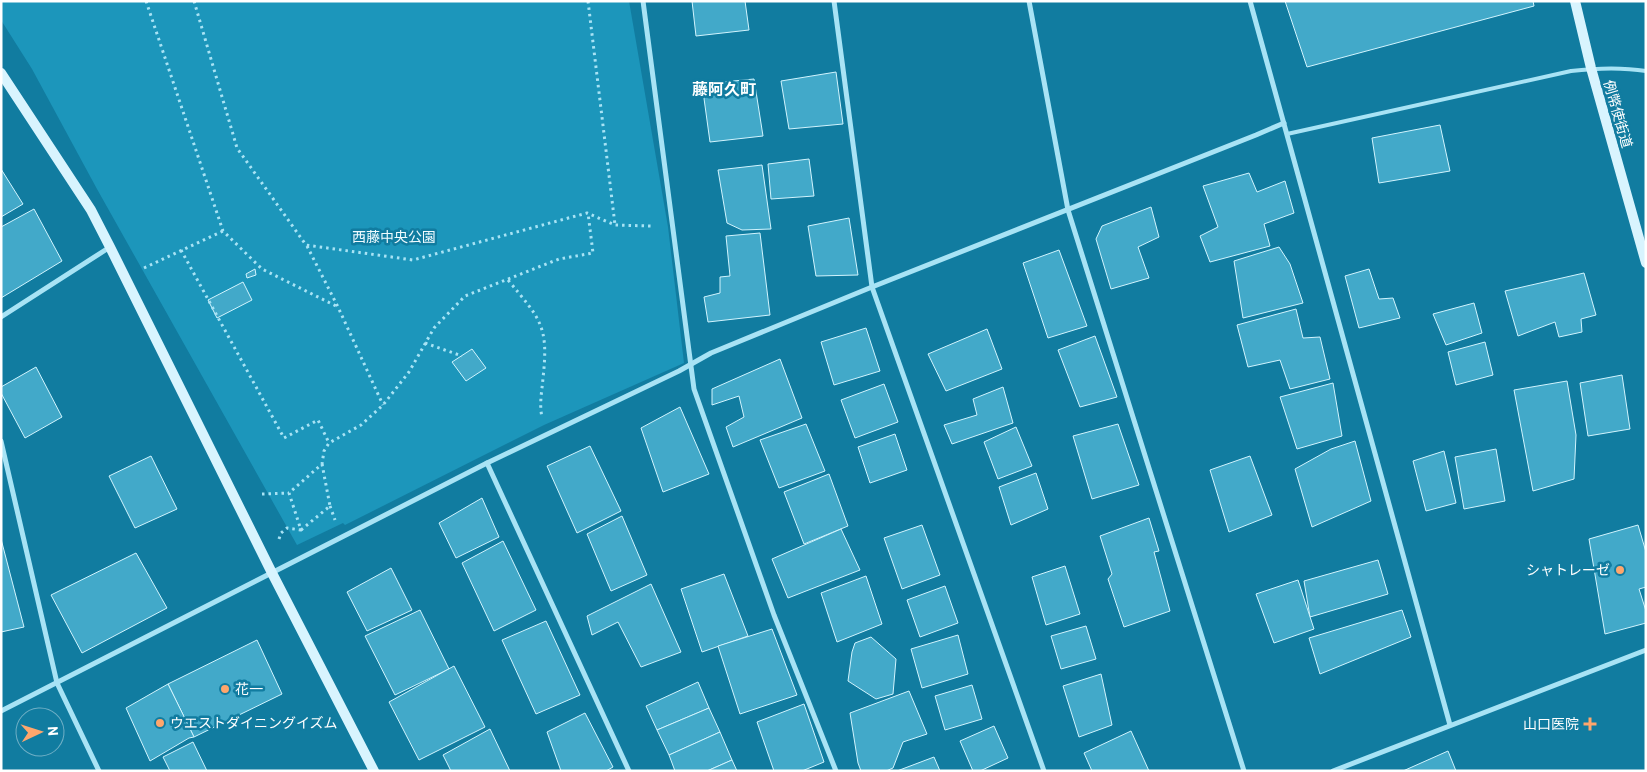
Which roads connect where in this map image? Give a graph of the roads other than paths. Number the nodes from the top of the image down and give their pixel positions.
1 (643, 1) edge
2 (834, 1) edge
3 (1029, 1) edge
4 (1250, 1) edge
5 (1575, 1) edge
6 (1591, 68) junction
7 (1646, 71) edge
8 (1, 73) edge
9 (1284, 123) junction
10 (1287, 134) junction
11 (1068, 210) junction
12 (110, 247) junction
13 (1646, 263) edge
14 (872, 287) junction
15 (1, 317) edge
16 (691, 365) junction
17 (1, 441) edge
18 (487, 463) junction
19 (272, 573) junction
20 (1646, 650) edge
21 (57, 683) junction
22 (1, 711) edge
23 (1450, 725) junction
24 (99, 771) edge
25 (374, 771) edge
26 (629, 771) edge
27 (836, 771) edge
28 (1044, 771) edge
29 (1244, 771) edge
30 (1333, 771) edge

1 - 16 street
2 - 14 street
3 - 11 street
4 - 9 street
5 - 6 street, 例幣使街道
6 - 7 lane
6 - 10 lane
6 - 13 street, 例幣使街道
8 - 12 street
9 - 10 street
9 - 11 street
10 - 23 street
11 - 14 street
11 - 29 street
12 - 15 street
12 - 19 street
14 - 16 street
14 - 28 street
16 - 18 street
16 - 27 street
17 - 21 street
18 - 19 street
18 - 26 street
19 - 21 street
19 - 25 street
20 - 23 street
21 - 22 street
21 - 24 street
23 - 30 street

